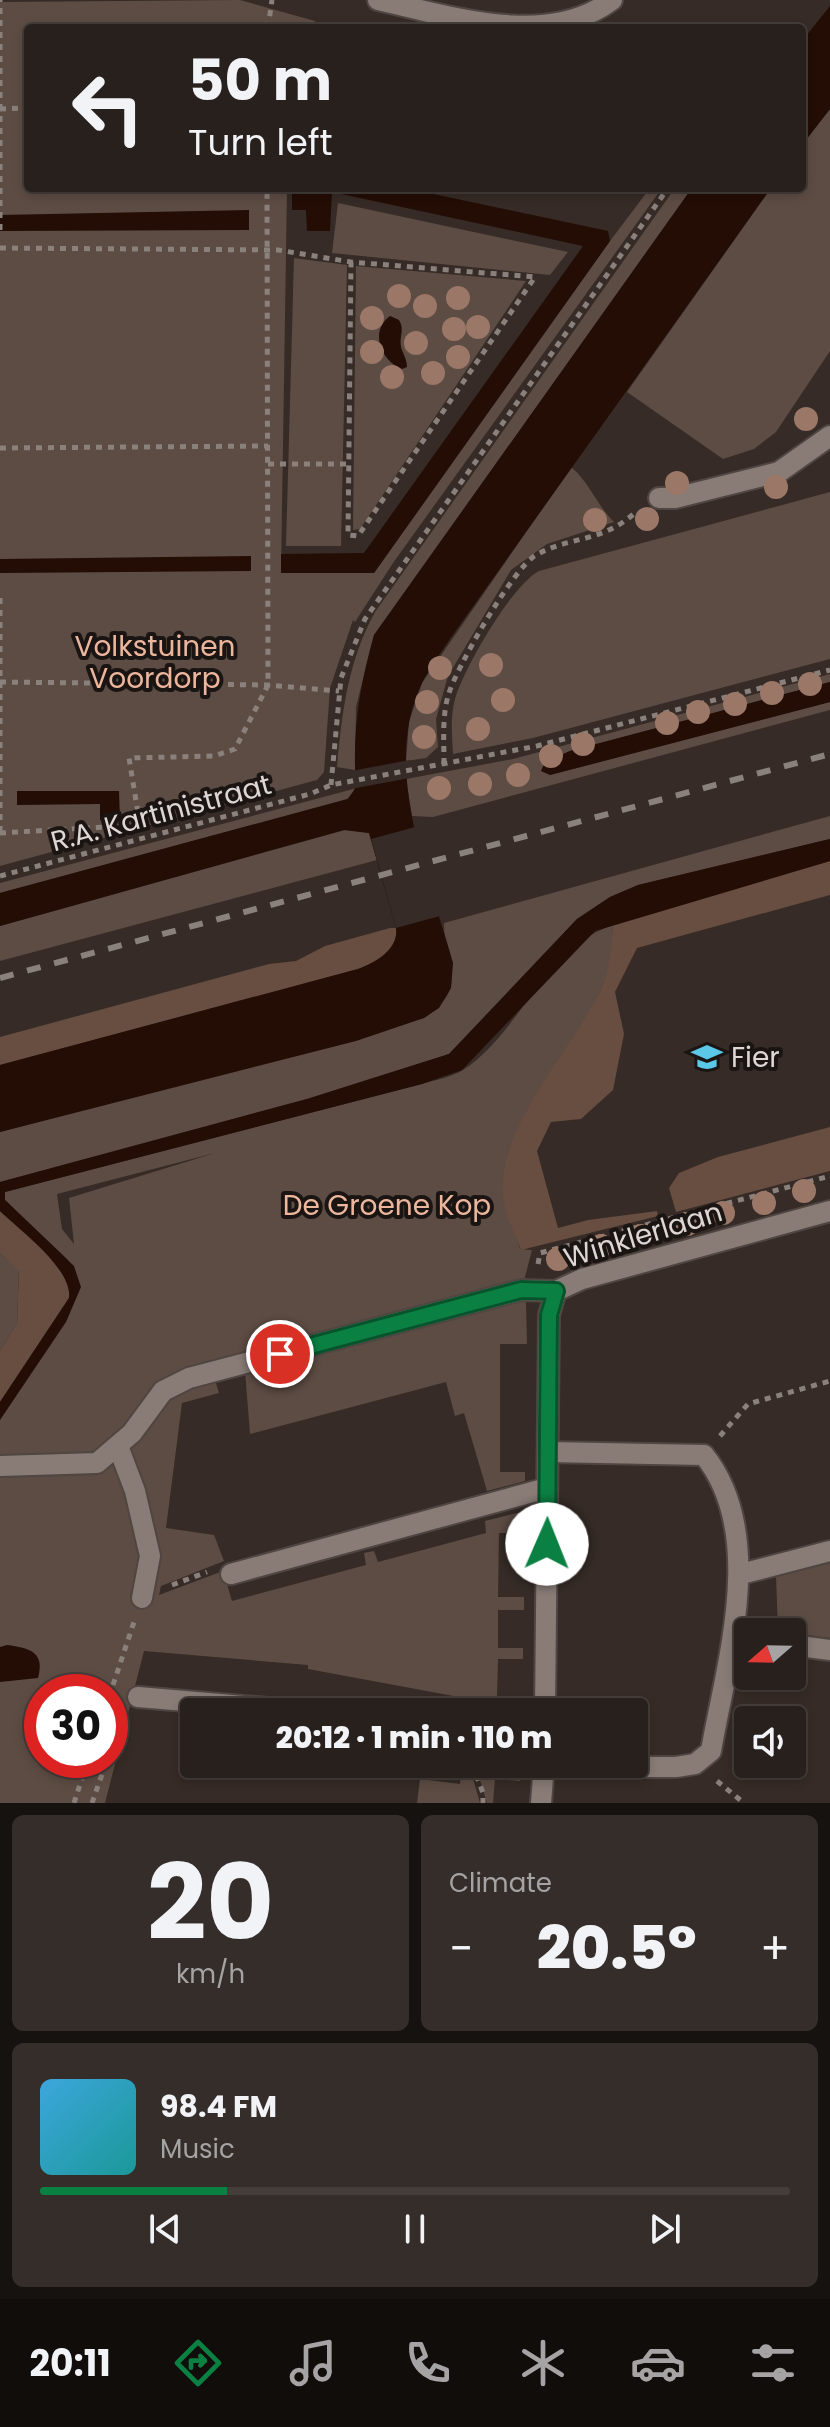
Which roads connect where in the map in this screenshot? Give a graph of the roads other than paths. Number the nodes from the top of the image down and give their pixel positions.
1 (378, 0) edge
2 (612, 0) edge
3 (519, 24) edge
4 (552, 24) edge
5 (830, 436) edge
6 (659, 498) road end
7 (830, 1211) edge
8 (556, 1291) junction
9 (118, 1446) junction
10 (548, 1452) junction
11 (0, 1466) edge
12 (547, 1488) junction
13 (830, 1551) edge
14 (231, 1574) road end
15 (741, 1574) junction
16 (142, 1598) road end
17 (740, 1618) edge
18 (806, 1647) edge
19 (830, 1650) edge
20 (734, 1661) edge
21 (138, 1697) dead end
22 (545, 1698) edge
23 (180, 1701) edge
24 (648, 1764) edge
25 (542, 1778) edge
26 (541, 1803) edge

1 - 3 street
2 - 4 street
5 - 6 street
7 - 8 street, Winklerlaan
8 - 9 street
8 - 10 street, Winklerlaan
9 - 11 street
9 - 16 street
10 - 12 street, Winklerlaan
10 - 15 street
12 - 14 street
12 - 22 street, Winklerlaan
13 - 15 street
15 - 17 street
18 - 19 street
20 - 24 street
21 - 23 street
25 - 26 street

